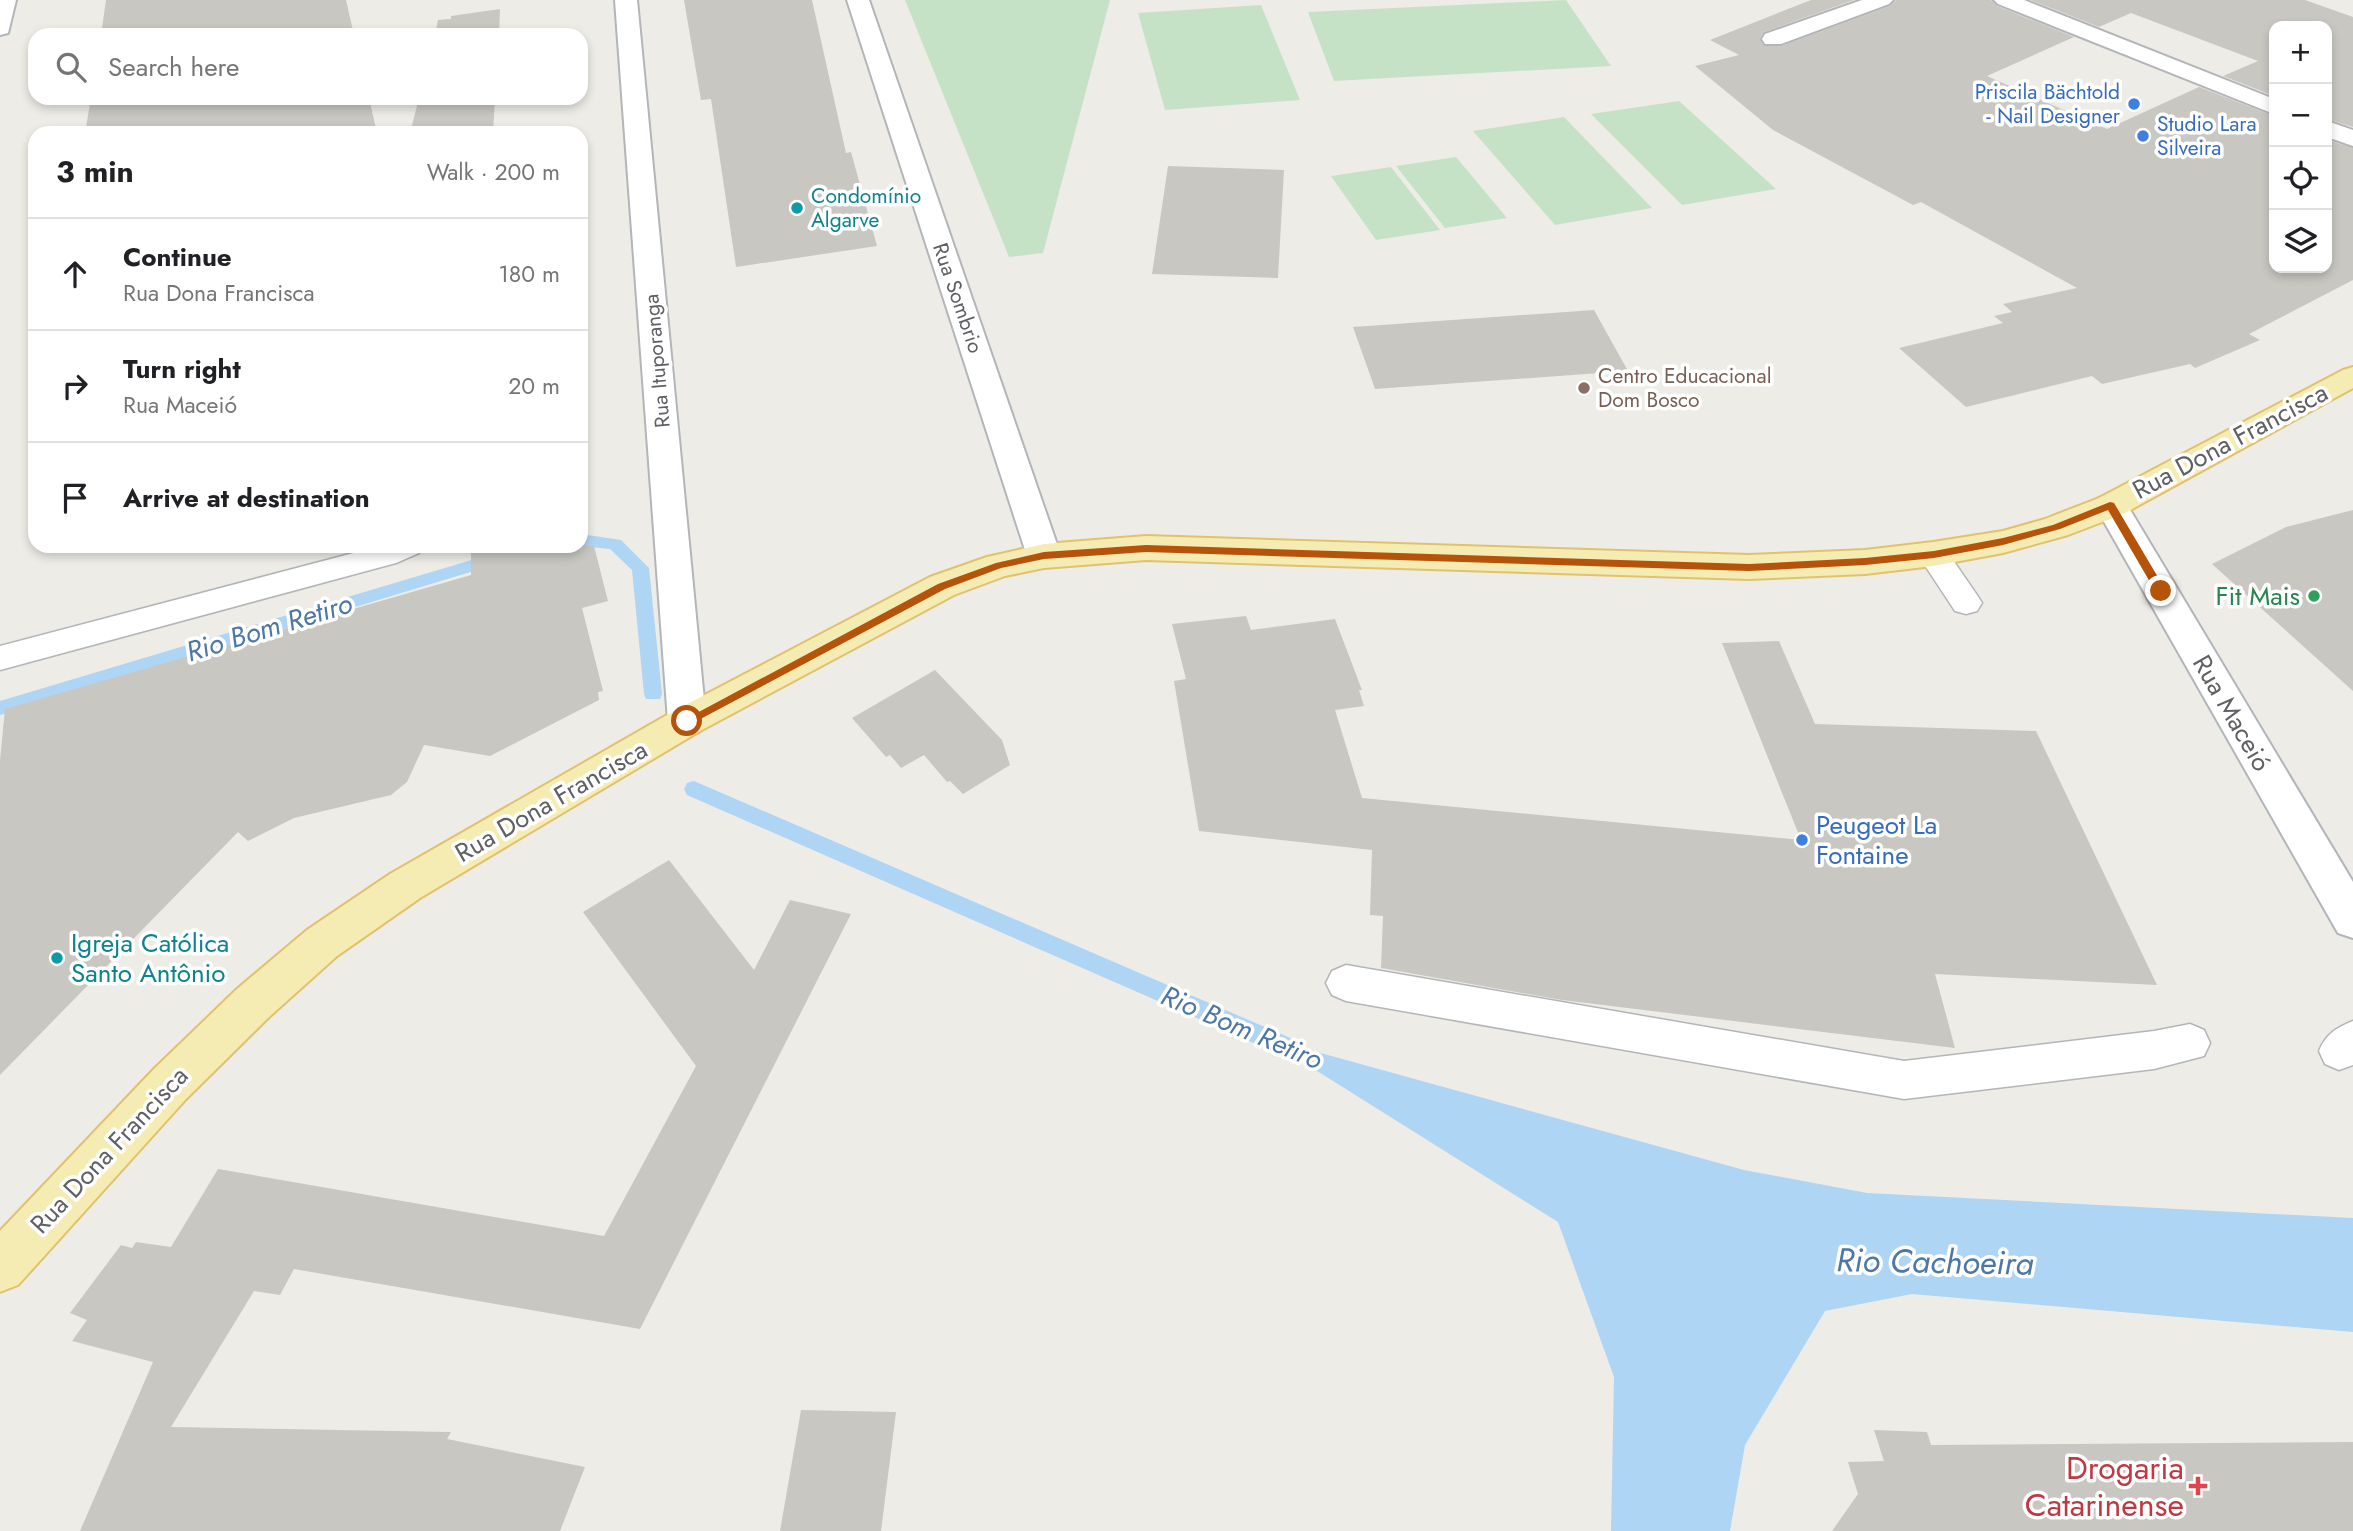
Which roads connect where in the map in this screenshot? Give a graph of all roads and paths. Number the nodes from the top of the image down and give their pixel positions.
1 (626, 0) edge
2 (858, 0) edge
3 (1882, 0) edge
4 (2005, 0) edge
5 (9, 1) edge
6 (0, 28) edge
7 (1773, 39) dead end
8 (2269, 105) edge
9 (2332, 130) edge
10 (2353, 138) edge
11 (2353, 376) edge
12 (2110, 506) junction
13 (392, 553) edge
14 (1934, 554) junction
15 (1044, 556) junction
16 (1966, 603) dead end
17 (0, 658) edge
18 (687, 721) junction
19 (2353, 920) edge
20 (1346, 983) dead end
21 (2190, 1043) dead end
22 (9, 1249) edge

1 - 18 street, Rua Ituporanga
2 - 15 street, Rua Sombrio
3 - 7 street
4 - 8 street
5 - 6 street
9 - 10 street
11 - 12 main road, Rua Dona Francisca
12 - 14 main road, Rua Dona Francisca
12 - 19 street, Rua Maceió
13 - 17 lane
14 - 15 main road, Rua Dona Francisca
14 - 16 lane
15 - 18 main road, Rua Dona Francisca
18 - 22 main road, Rua Dona Francisca
20 - 21 lane

